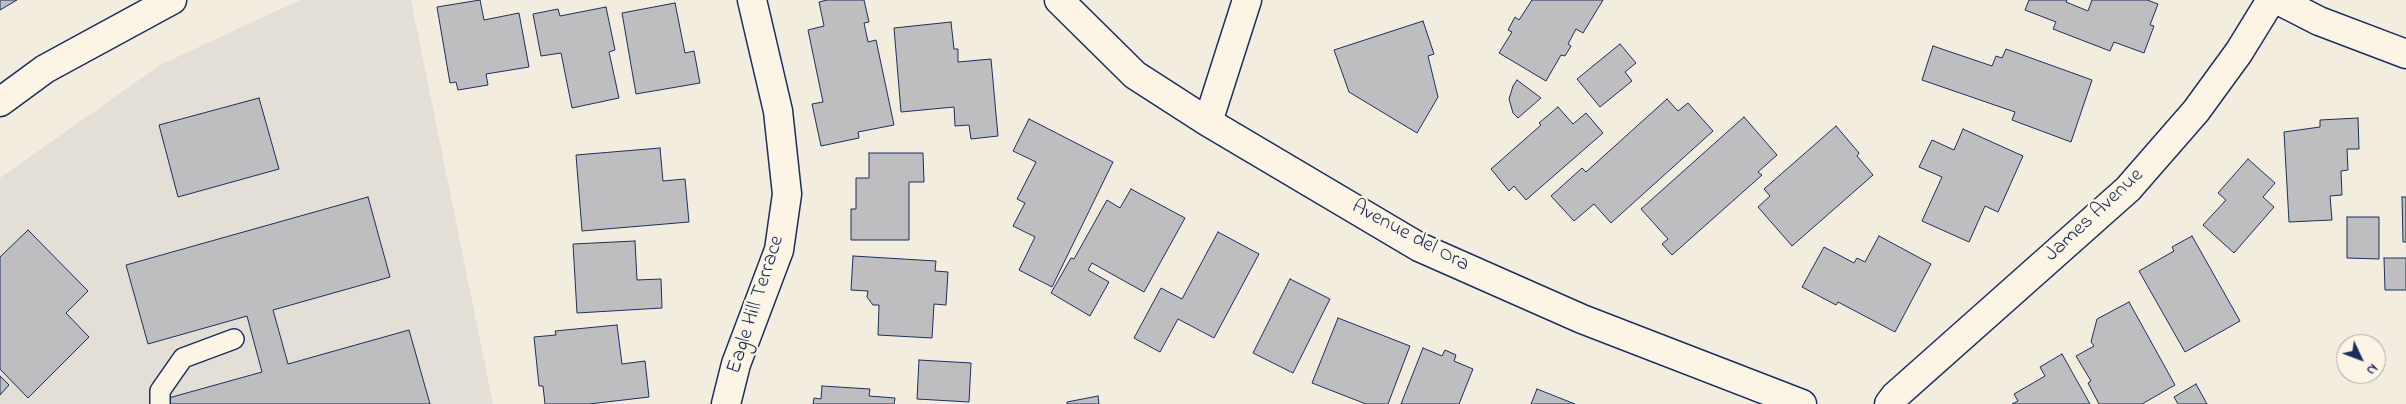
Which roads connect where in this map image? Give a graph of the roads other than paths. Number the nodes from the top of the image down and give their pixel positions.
1 (172, 0) edge
2 (752, 0) edge
3 (1058, 0) edge
4 (1247, 0) edge
5 (2271, 0) edge
6 (2278, 0) edge
7 (2406, 54) edge
8 (0, 102) edge
9 (1208, 122) junction
10 (234, 339) dead end
11 (160, 404) edge
12 (726, 404) edge
13 (1802, 404) edge
14 (1889, 404) edge

1 - 8 street
2 - 12 street, Eagle Hill Terrace
3 - 9 street, Avenue del Ora
4 - 9 street
5 - 14 street, James Avenue
6 - 7 street
9 - 13 street, Avenue del Ora
10 - 11 lane

